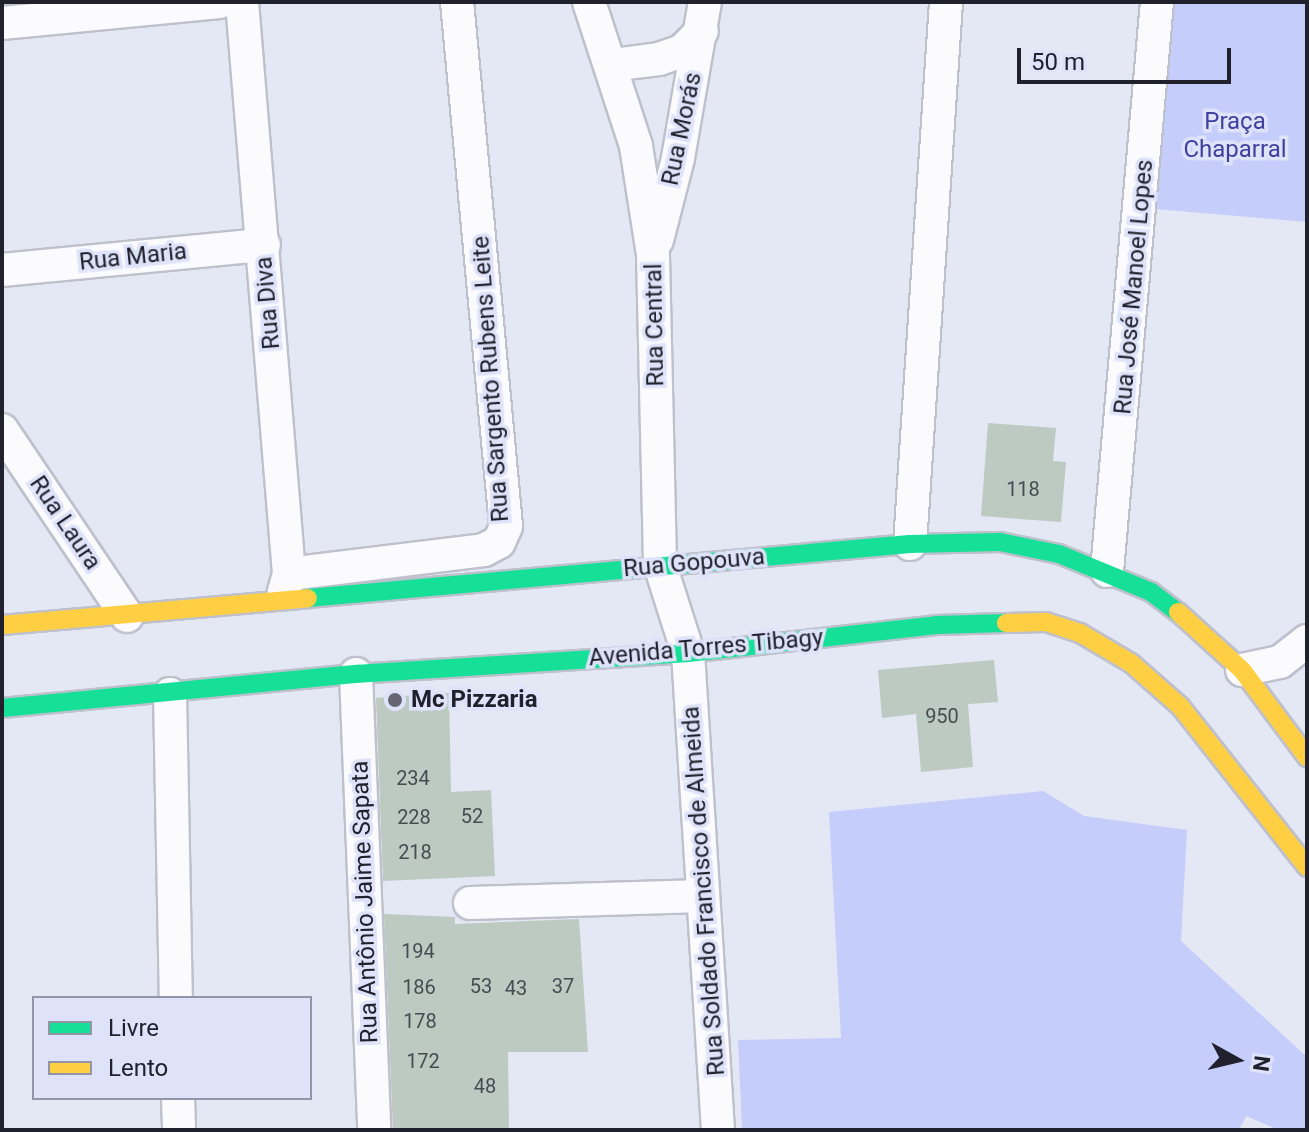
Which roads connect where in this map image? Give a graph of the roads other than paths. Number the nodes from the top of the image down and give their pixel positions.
1 (219, 2) edge
2 (242, 2) edge
3 (457, 2) edge
4 (589, 2) edge
5 (946, 2) edge
6 (1157, 2) edge
7 (704, 17) edge
8 (2, 23) edge
9 (612, 65) junction
10 (264, 245) junction
11 (653, 255) junction
12 (2, 270) edge
13 (2, 430) edge
14 (910, 544) junction
15 (660, 565) junction
16 (1107, 571) junction
17 (285, 589) junction
18 (127, 616) junction
19 (2, 625) edge
20 (1307, 641) edge
21 (688, 653) junction
22 (1242, 670) junction
23 (356, 674) junction
24 (170, 694) junction
25 (2, 708) edge
26 (1307, 757) edge
27 (1307, 867) edge
28 (703, 896) junction
29 (470, 903) dead end
30 (176, 996) edge
31 (178, 1100) edge
32 (179, 1130) edge
33 (374, 1130) edge
34 (718, 1130) edge

1 - 8 street
2 - 10 street, Rua Diva
3 - 17 street, Rua Sargento Rubens Leite
4 - 9 street, Rua Central
5 - 14 street
6 - 16 street, Rua José Manoel Lopes
7 - 9 street
7 - 11 street, Rua Morás
9 - 11 street, Rua Central
10 - 12 street, Rua Maria
10 - 17 street, Rua Diva
11 - 15 street, Rua Central
13 - 18 street, Rua Laura
14 - 15 main road, Rua Gopouva
14 - 16 main road, Rua Gopouva
15 - 17 main road, Rua Gopouva
15 - 21 street, Rua Central
16 - 22 main road, Rua Gopouva
17 - 18 main road, Rua Gopouva
18 - 19 main road, Rua Gopouva
20 - 22 street
21 - 23 main road, Avenida Torres Tibagy
21 - 27 main road, Avenida Torres Tibagy
21 - 28 street, Rua Soldado Francisco de Almeida
22 - 26 main road, Rua Gopouva
23 - 24 main road, Avenida Torres Tibagy
23 - 33 street, Rua Antônio Jaime Sapata
24 - 25 main road, Avenida Torres Tibagy
24 - 30 street
28 - 29 street
28 - 34 street, Rua Soldado Francisco de Almeida
31 - 32 street

